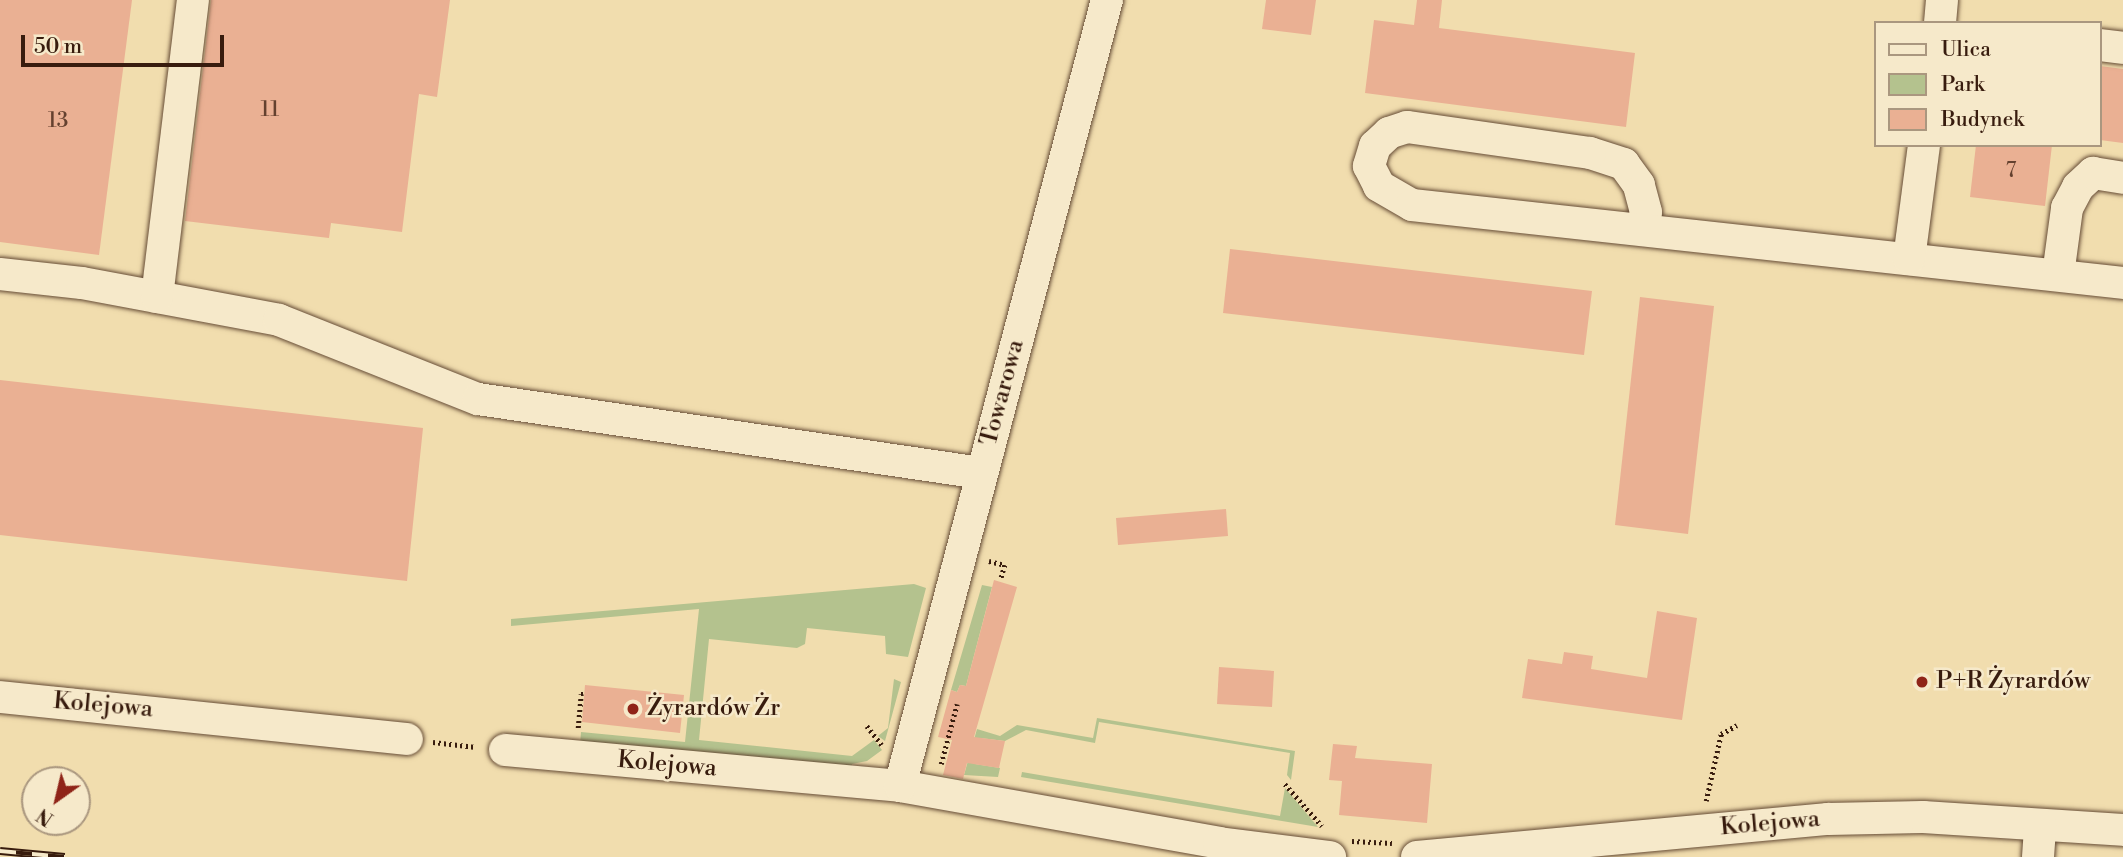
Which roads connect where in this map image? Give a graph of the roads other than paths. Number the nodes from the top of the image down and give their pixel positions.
1 (193, 0) edge
2 (1107, 0) edge
3 (1942, 0) edge
4 (1940, 21) edge
5 (2102, 45) edge
6 (2123, 48) edge
7 (1924, 147) edge
8 (2123, 178) edge
9 (1643, 230) junction
10 (1909, 259) junction
11 (0, 274) edge
12 (2058, 275) junction
13 (2123, 282) edge
14 (156, 297) junction
15 (981, 473) junction
16 (0, 697) edge
17 (407, 739) road end
18 (522, 743) road end
19 (900, 786) junction
20 (2040, 825) junction
21 (2123, 830) edge
22 (1328, 843) edge
23 (1417, 857) edge
24 (2038, 857) edge

1 - 14 street
2 - 15 street, Towarowa
3 - 4 street
5 - 6 street
7 - 10 street
8 - 12 street
9 - 9 street
9 - 10 street
10 - 12 street
11 - 14 street
12 - 13 street
14 - 15 street
15 - 19 street, Towarowa
16 - 17 street, Kolejowa
18 - 19 street, Kolejowa
19 - 22 street, Kolejowa
20 - 21 street, Kolejowa
20 - 23 street, Kolejowa
20 - 24 street

